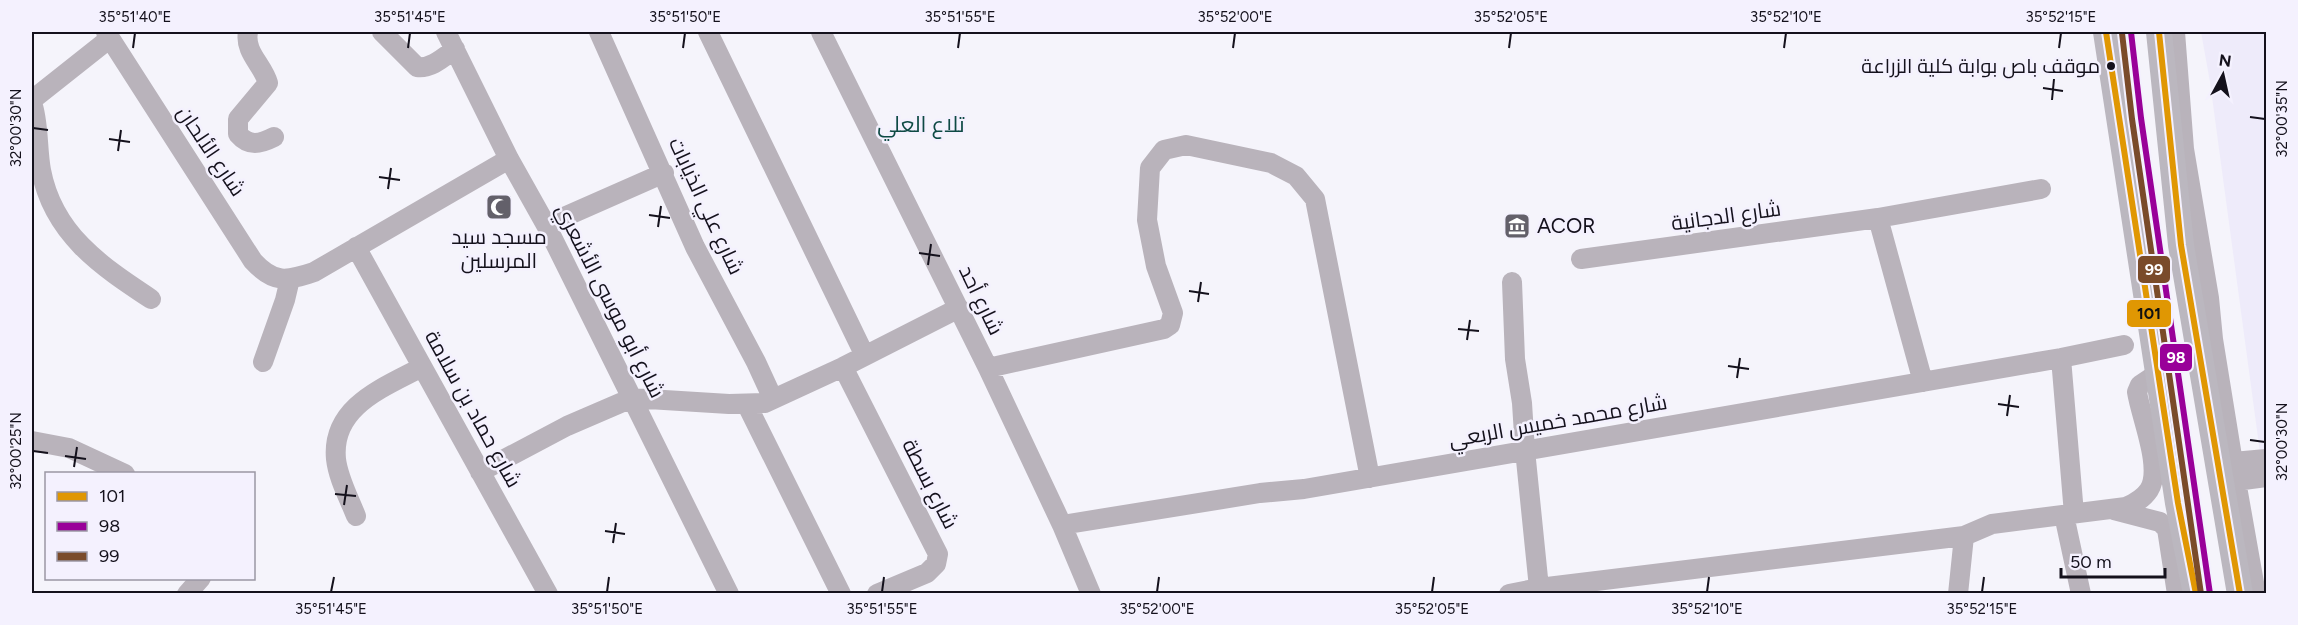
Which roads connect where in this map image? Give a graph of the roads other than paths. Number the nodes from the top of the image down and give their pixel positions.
1 (248, 32) edge
2 (382, 32) edge
3 (599, 32) edge
4 (708, 32) edge
5 (821, 32) edge
6 (2106, 32) edge
7 (2159, 32) edge
8 (2175, 32) edge
9 (108, 35) edge
10 (451, 40) edge
11 (32, 108) edge
12 (274, 138) dead end
13 (509, 159) junction
14 (664, 173) junction
15 (2041, 189) dead end
16 (1878, 218) junction
17 (546, 225) junction
18 (356, 247) junction
19 (1581, 259) dead end
20 (290, 279) junction
21 (1512, 282) dead end
22 (151, 299) dead end
23 (959, 308) junction
24 (2124, 345) dead end
25 (865, 356) junction
26 (2061, 358) junction
27 (263, 362) dead end
28 (422, 367) junction
29 (843, 367) junction
30 (988, 368) junction
31 (2158, 373) junction
32 (1923, 382) junction
33 (2221, 383) joint
34 (632, 398) junction
35 (773, 399) junction
36 (747, 405) junction
37 (32, 440) edge
38 (1525, 450) junction
39 (32, 458) edge
40 (2266, 459) edge
41 (121, 472) edge
42 (480, 472) junction
43 (2229, 474) junction
44 (2266, 477) edge
45 (1370, 478) junction
46 (2114, 510) junction
47 (2069, 515) junction
48 (356, 516) dead end
49 (1062, 525) junction
50 (1965, 536) junction
51 (200, 580) edge
52 (1539, 588) junction
53 (1569, 589) edge
54 (187, 594) edge
55 (548, 594) edge
56 (729, 594) edge
57 (841, 594) edge
58 (877, 594) edge
59 (1091, 594) edge
60 (1509, 594) edge
61 (1958, 594) edge
62 (2081, 594) edge
63 (2177, 594) edge
64 (2196, 594) edge
65 (2240, 594) edge
66 (2256, 594) edge

1 - 12 street
2 - 10 street
3 - 14 street, شارع علي الذيابات
4 - 25 street
5 - 23 street, شارع أحد
6 - 31 main road
7 - 43 main road
8 - 33 street
9 - 11 street
9 - 20 street, شارع الألحان
10 - 13 street, شارع أبو موسى الأشعري
11 - 22 street
13 - 17 street, شارع أبو موسى الأشعري
13 - 18 street
14 - 17 street
14 - 35 street, شارع علي الذيابات
15 - 16 street, شارع الدجانية
16 - 19 street, شارع الدجانية
16 - 32 street
17 - 34 street, شارع أبو موسى الأشعري
18 - 20 street
18 - 28 street, شارع حماد بن سلامة
20 - 27 street
21 - 38 street
23 - 25 street
23 - 30 street, شارع أحد
24 - 26 street, شارع محمد خميس الربعي
25 - 29 street
26 - 32 street, شارع محمد خميس الربعي
26 - 47 street
28 - 42 street, شارع حماد بن سلامة
28 - 48 street
29 - 35 street
29 - 58 street, شارع بسطة
30 - 45 street
30 - 49 street, شارع أحد
31 - 46 street
31 - 64 main road
32 - 38 street, شارع محمد خميس الربعي
33 - 43 main road
34 - 36 street
34 - 42 street
34 - 56 street, شارع أبو موسى الأشعري
35 - 36 street
36 - 57 street
37 - 39 street
37 - 41 street
38 - 45 street, شارع محمد خميس الربعي
38 - 52 street
40 - 43 street
42 - 55 street, شارع حماد بن سلامة
43 - 44 street
43 - 65 main road
43 - 66 street
45 - 49 street, شارع محمد خميس الربعي
46 - 47 street
46 - 63 street
47 - 50 street
47 - 62 street
49 - 59 street, شارع أحد
50 - 53 street
50 - 61 street
51 - 54 street
52 - 53 street
52 - 60 street

